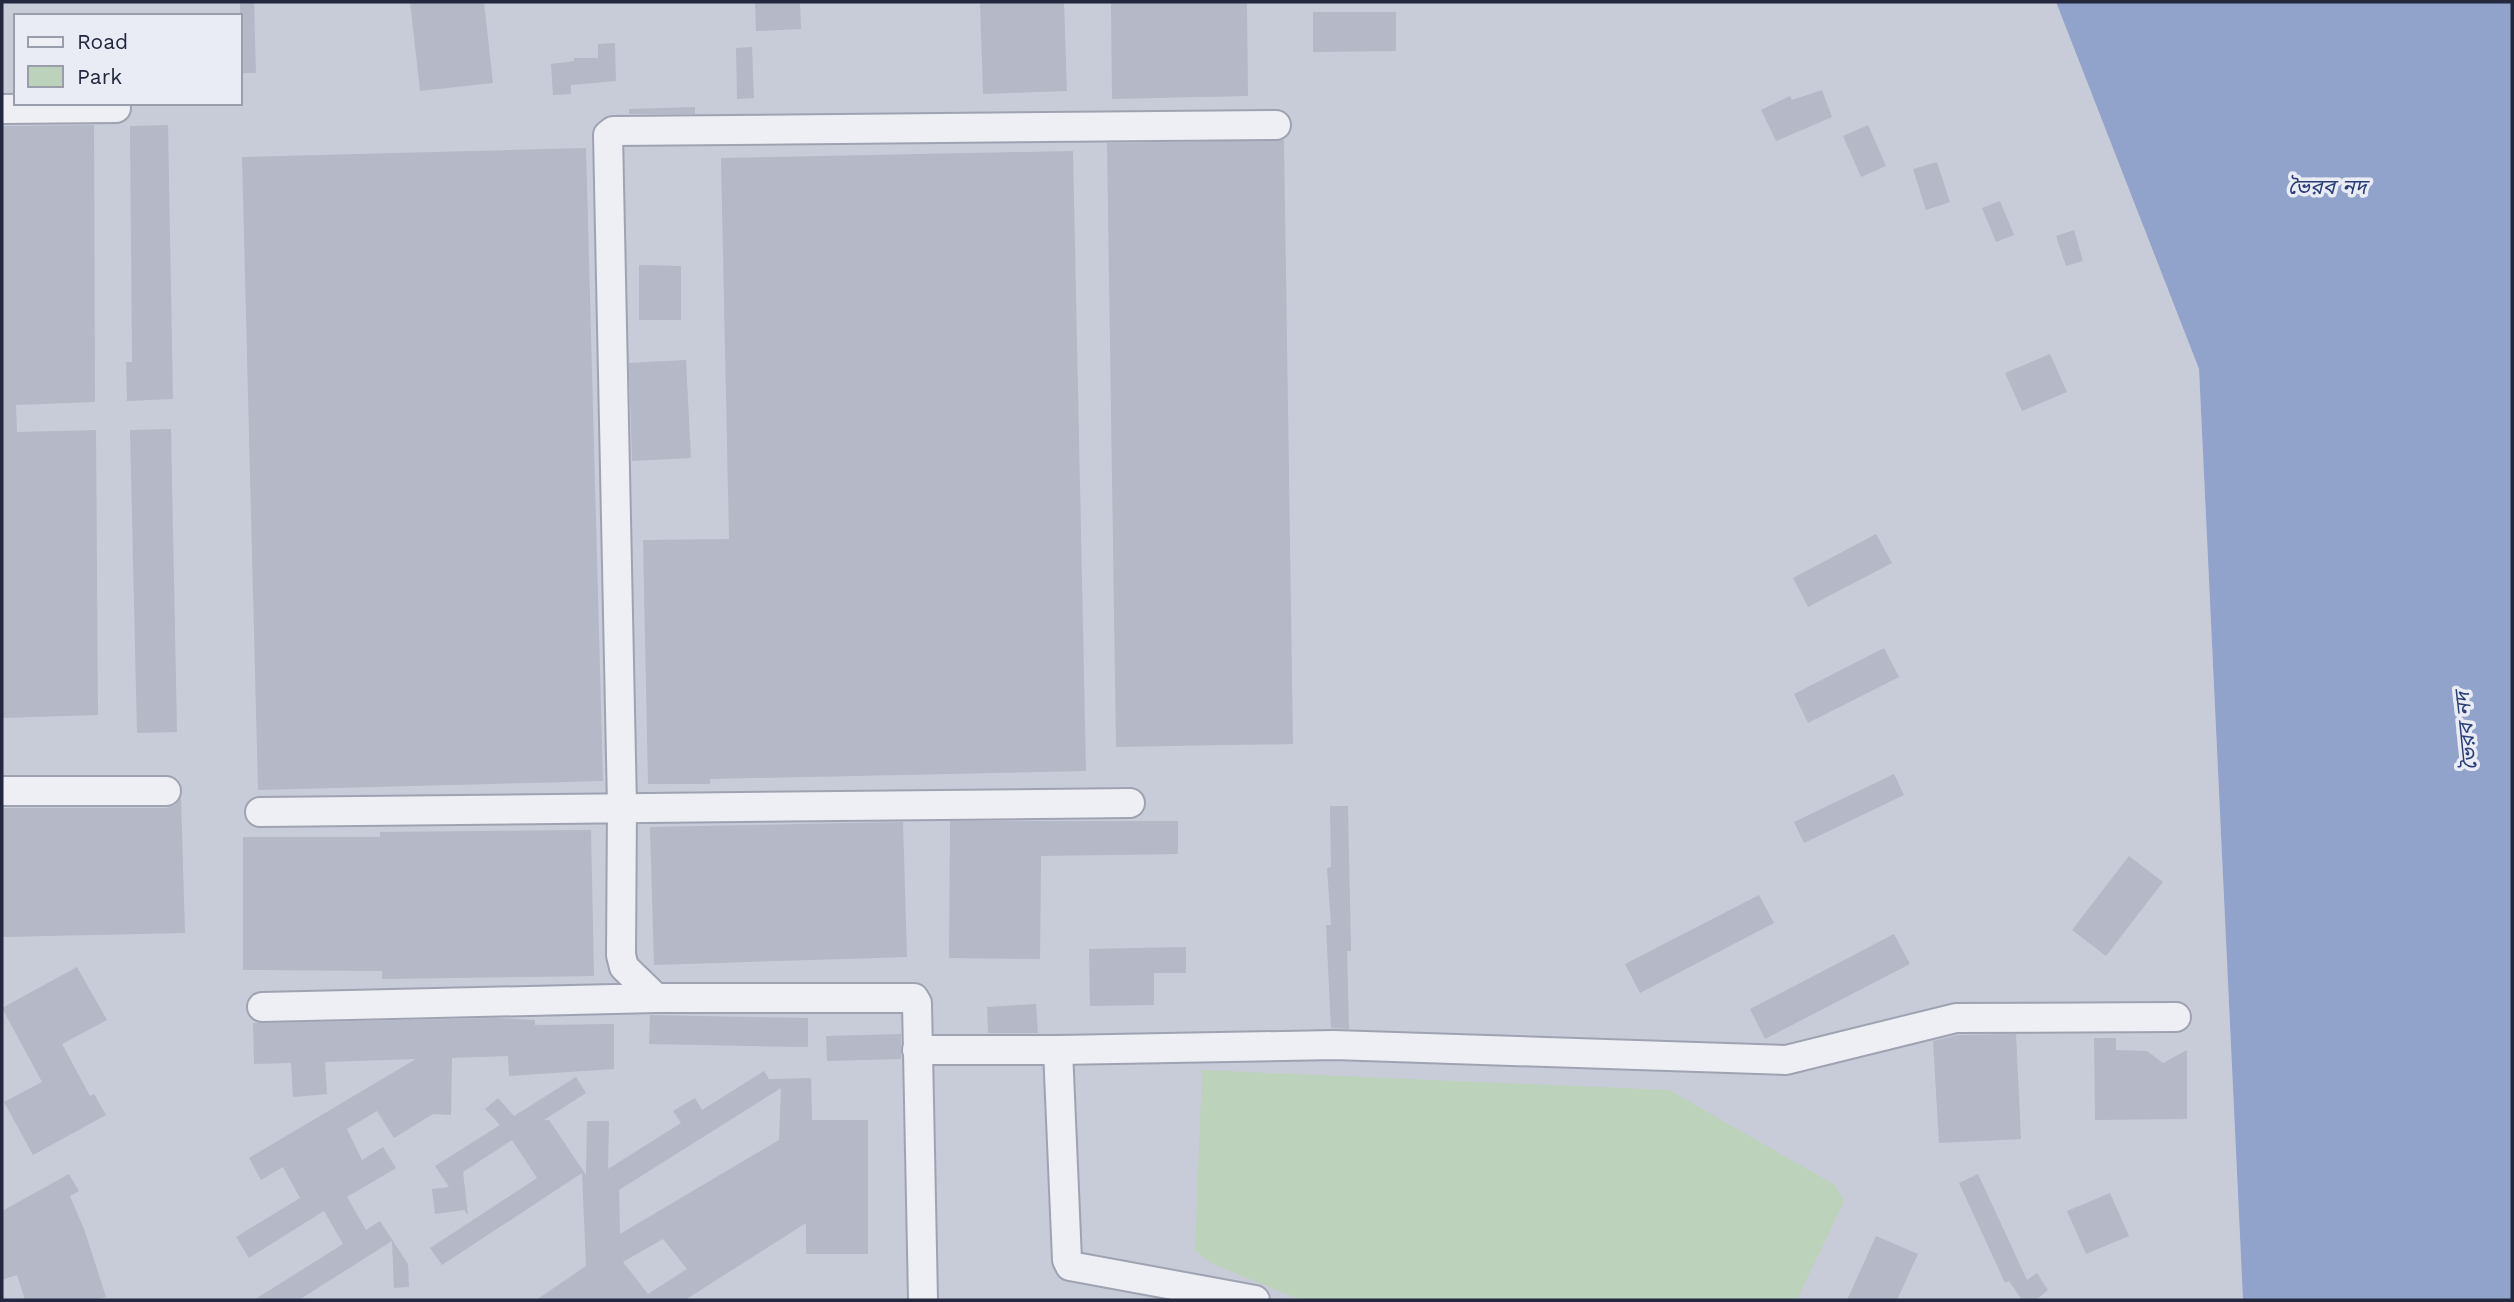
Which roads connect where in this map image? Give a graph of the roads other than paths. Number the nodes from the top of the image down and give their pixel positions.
1 (116, 108) dead end
2 (2, 109) edge
3 (1276, 125) dead end
4 (2, 791) edge
5 (166, 791) dead end
6 (1130, 803) dead end
7 (621, 806) junction
8 (260, 812) dead end
9 (656, 998) junction
10 (262, 1007) dead end
11 (2176, 1017) dead end
12 (917, 1050) junction
13 (1058, 1050) junction
14 (923, 1300) edge
15 (1255, 1300) edge

1 - 2 lane
3 - 7 lane
4 - 5 lane
6 - 7 lane
7 - 8 lane
7 - 9 lane
9 - 10 lane
9 - 12 lane
11 - 13 lane
12 - 13 lane
12 - 14 lane
13 - 15 lane

